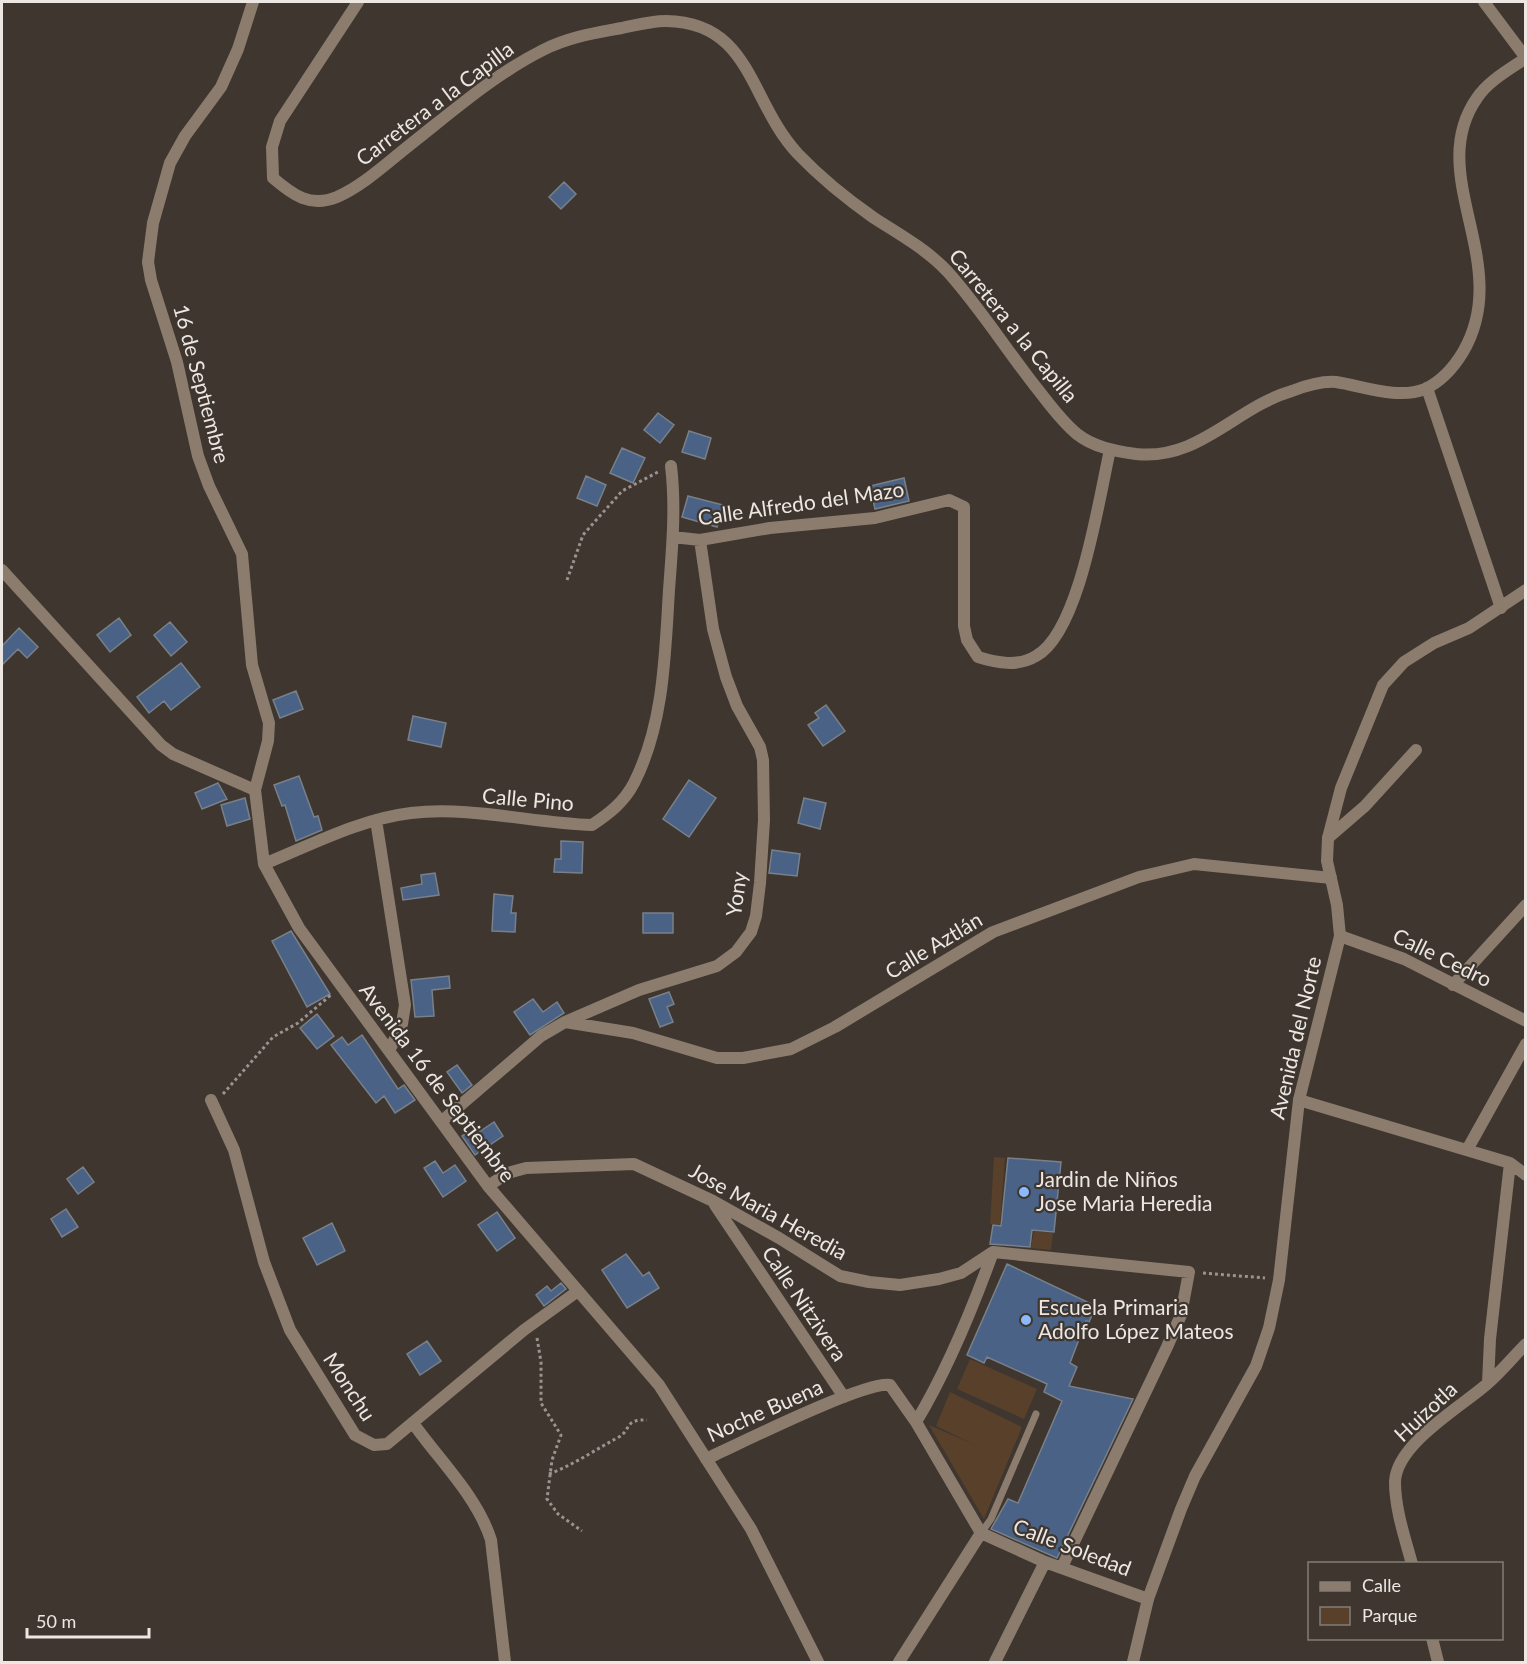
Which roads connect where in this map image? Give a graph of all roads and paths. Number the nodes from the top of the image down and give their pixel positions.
1 (253, 2) edge
2 (358, 2) edge
3 (1484, 2) edge
4 (1525, 58) edge
5 (1427, 388) junction
6 (1110, 450) junction
7 (671, 466) joint
8 (673, 537) junction
9 (700, 540) junction
10 (2, 570) edge
11 (567, 580) dead end
12 (1526, 590) edge
13 (1501, 608) junction
14 (1416, 750) dead end
15 (255, 789) junction
16 (376, 820) junction
17 (1328, 838) junction
18 (264, 864) junction
19 (1331, 878) junction
20 (1526, 905) edge
21 (1340, 936) junction
22 (1453, 985) junction
23 (340, 987) junction
24 (1526, 1021) edge
25 (565, 1022) junction
26 (1526, 1044) edge
27 (390, 1049) junction
28 (211, 1100) joint
29 (1299, 1100) junction
30 (442, 1120) junction
31 (1467, 1150) junction
32 (1510, 1163) junction
33 (1526, 1175) edge
34 (488, 1186) junction
35 (713, 1201) junction
36 (993, 1252) junction
37 (1189, 1272) junction
38 (1279, 1280) junction
39 (578, 1291) junction
40 (536, 1321) junction
41 (1526, 1344) edge
42 (1488, 1383) junction
43 (844, 1397) junction
44 (1036, 1414) dead end
45 (647, 1420) dead end
46 (916, 1422) junction
47 (413, 1423) junction
48 (706, 1459) junction
49 (549, 1474) junction
50 (582, 1531) dead end
51 (981, 1533) junction
52 (1045, 1562) junction
53 (1412, 1562) edge
54 (1062, 1567) junction
55 (1148, 1599) junction
56 (1432, 1640) edge
57 (505, 1662) edge
58 (818, 1662) edge
59 (898, 1662) edge
60 (995, 1662) edge
61 (1133, 1662) edge
62 (1438, 1662) edge

1 - 15 street, 16 de Septiembre
2 - 6 street, Carretera a la Capilla
3 - 4 street
4 - 5 street, Carretera a la Capilla
5 - 6 street, Carretera a la Capilla
5 - 13 street
6 - 9 street, Calle Alfredo del Mazo
7 - 8 street
7 - 11 path
8 - 9 street, Calle Alfredo del Mazo
8 - 16 street, Calle Pino
9 - 25 street, Yony
10 - 15 street
12 - 13 street, Avenida del Norte
13 - 17 street, Avenida del Norte
14 - 17 street
15 - 18 street, Avenida 16 de Septiembre
16 - 18 street, Calle Pino
16 - 27 street
17 - 19 street, Avenida del Norte
18 - 23 street, Avenida 16 de Septiembre
19 - 21 street, Avenida del Norte
19 - 25 street, Calle Aztlán
20 - 22 street
21 - 22 street, Calle Cedro
21 - 29 street, Avenida del Norte
22 - 24 street, Calle Cedro
23 - 27 street, Avenida 16 de Septiembre
23 - 28 path
25 - 30 street, Yony
26 - 31 street
27 - 30 street, Avenida 16 de Septiembre
28 - 47 street, Monchu
29 - 31 street
29 - 38 street, Avenida del Norte
30 - 34 street, Avenida 16 de Septiembre
31 - 32 street
32 - 33 street
32 - 42 street
34 - 35 street, Jose Maria Heredia
34 - 39 street, Avenida 16 de Septiembre
35 - 36 street, Jose Maria Heredia
35 - 43 street, Calle Nitzivera
36 - 37 street
36 - 46 street
37 - 38 path
37 - 54 street
38 - 55 street, Avenida del Norte
39 - 40 street, Monchu
39 - 48 street, Avenida 16 de Septiembre
40 - 47 street, Monchu
40 - 49 path
41 - 42 street, Huizotla
42 - 53 street, Huizotla
43 - 46 street, Noche Buena
43 - 48 street, Noche Buena
44 - 51 lane
45 - 49 path
46 - 51 street
47 - 57 street
48 - 58 street, Avenida 16 de Septiembre
49 - 50 path
51 - 52 street, Calle Soledad
51 - 59 street
52 - 54 street, Calle Soledad
52 - 60 street
54 - 55 street, Calle Soledad
55 - 61 street, Avenida del Norte
56 - 62 street

